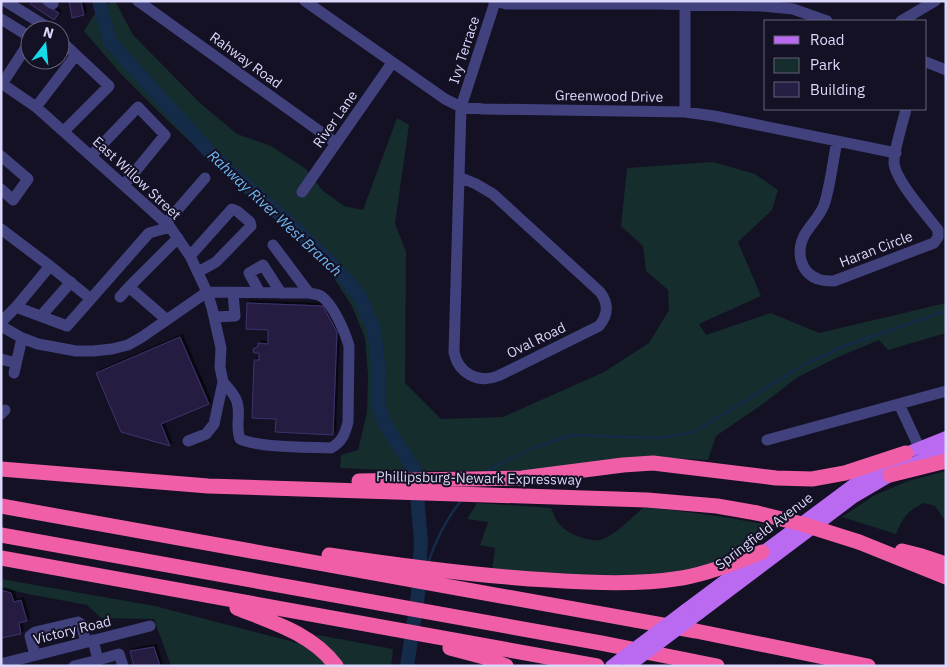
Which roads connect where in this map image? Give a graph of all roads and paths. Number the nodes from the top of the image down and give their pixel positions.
1 (5, 1) edge
2 (138, 1) edge
3 (305, 1) edge
4 (494, 1) edge
5 (935, 1) edge
6 (655, 2) edge
7 (685, 5) junction
8 (796, 5) edge
9 (1, 19) edge
10 (32, 20) edge
11 (825, 20) edge
12 (903, 20) edge
13 (20, 30) edge
14 (70, 49) edge
15 (76, 55) junction
16 (20, 56) edge
17 (927, 62) edge
18 (392, 63) junction
19 (946, 70) edge
20 (1, 84) edge
21 (36, 107) junction
22 (461, 107) junction
23 (906, 110) edge
24 (685, 112) junction
25 (64, 131) junction
26 (837, 141) junction
27 (336, 144) junction
28 (896, 153) junction
29 (1, 156) edge
30 (91, 156) junction
31 (459, 177) junction
32 (205, 178) dead end
33 (124, 185) junction
34 (1, 190) edge
35 (302, 192) dead end
36 (168, 225) junction
37 (1, 228) edge
38 (178, 238) junction
39 (273, 245) dead end
40 (190, 256) junction
41 (50, 266) junction
42 (198, 272) junction
43 (71, 282) junction
44 (129, 287) junction
45 (207, 292) junction
46 (233, 293) junction
47 (260, 293) junction
48 (281, 293) junction
49 (309, 293) junction
50 (120, 297) dead end
51 (91, 299) junction
52 (16, 307) junction
53 (41, 316) junction
54 (215, 317) junction
55 (167, 320) junction
56 (1, 322) edge
57 (1, 326) edge
58 (22, 338) junction
59 (1, 359) edge
60 (223, 382) junction
61 (946, 391) edge
62 (899, 404) junction
63 (946, 437) edge
64 (767, 440) dead end
65 (188, 441) dead end
66 (946, 449) edge
67 (913, 450) junction
68 (946, 461) edge
69 (1, 469) edge
70 (890, 475) junction
71 (408, 487) junction
72 (1, 506) edge
73 (1, 535) edge
74 (859, 542) junction
75 (762, 552) junction
76 (1, 558) edge
77 (946, 564) edge
78 (946, 577) edge
79 (448, 579) junction
80 (210, 596) junction
81 (150, 626) dead end
82 (437, 639) junction
83 (90, 641) junction
84 (35, 655) junction
85 (98, 660) junction
86 (3, 664) edge
87 (74, 666) edge
88 (123, 666) edge
89 (336, 666) edge
90 (506, 666) edge
91 (596, 666) edge
92 (611, 666) edge
93 (629, 666) edge
94 (718, 666) edge
95 (868, 666) edge

1 - 10 street
2 - 27 street, Rahway Road
3 - 18 street, Greenwood Drive
4 - 6 street
4 - 22 street, Ivy Terrace
5 - 12 street
6 - 7 street
7 - 8 street
7 - 24 street
8 - 11 street
9 - 13 street
14 - 15 street
15 - 21 street
15 - 25 street
16 - 20 street
17 - 19 street
18 - 22 street, Greenwood Drive
18 - 27 street, River Lane
20 - 21 street, East Willow Street
21 - 25 street, East Willow Street
22 - 24 street, Greenwood Drive
22 - 31 street, Oval Road
23 - 28 street
24 - 26 street, Greenwood Drive
25 - 30 street, East Willow Street
26 - 28 street, Greenwood Drive
26 - 28 street, Haran Circle
27 - 35 street, River Lane
29 - 34 street
30 - 33 street, East Willow Street
30 - 33 street
31 - 31 street, Oval Road
32 - 36 street
33 - 36 street, East Willow Street
36 - 38 street, East Willow Street
36 - 51 street
37 - 41 street
38 - 40 street, East Willow Street
38 - 44 street
39 - 49 street
40 - 42 street, East Willow Street
40 - 42 street
41 - 43 street
41 - 52 street
42 - 45 street, East Willow Street
43 - 51 street
43 - 53 street
44 - 50 street
44 - 55 street
45 - 46 street
45 - 54 street, East Willow Street
45 - 55 street
46 - 47 street
46 - 54 street
47 - 48 street
47 - 48 street
48 - 49 street
49 - 60 street
51 - 53 street
52 - 53 street
52 - 56 street
54 - 60 street, East Willow Street
55 - 58 street
57 - 58 street
58 - 59 street
60 - 65 street
61 - 62 street
62 - 64 street
62 - 67 street
63 - 67 main road, Springfield Avenue
66 - 70 main road, Springfield Avenue
67 - 71 highway
67 - 75 main road, Springfield Avenue
68 - 70 highway
69 - 71 highway
70 - 93 main road, Springfield Avenue, bridge
71 - 74 highway, Phillipsburg-Newark Expressway, bridge
72 - 79 highway
73 - 94 highway
74 - 77 highway
74 - 78 highway, Phillipsburg-Newark Expressway
75 - 79 highway
75 - 92 main road, Springfield Avenue, bridge
76 - 80 highway
79 - 95 highway
80 - 82 highway
80 - 89 highway
81 - 83 street, Victory Road
82 - 90 highway
82 - 91 highway
83 - 84 street, Victory Road
83 - 84 street
83 - 85 street
84 - 86 street, Victory Road
85 - 87 street
85 - 88 street

